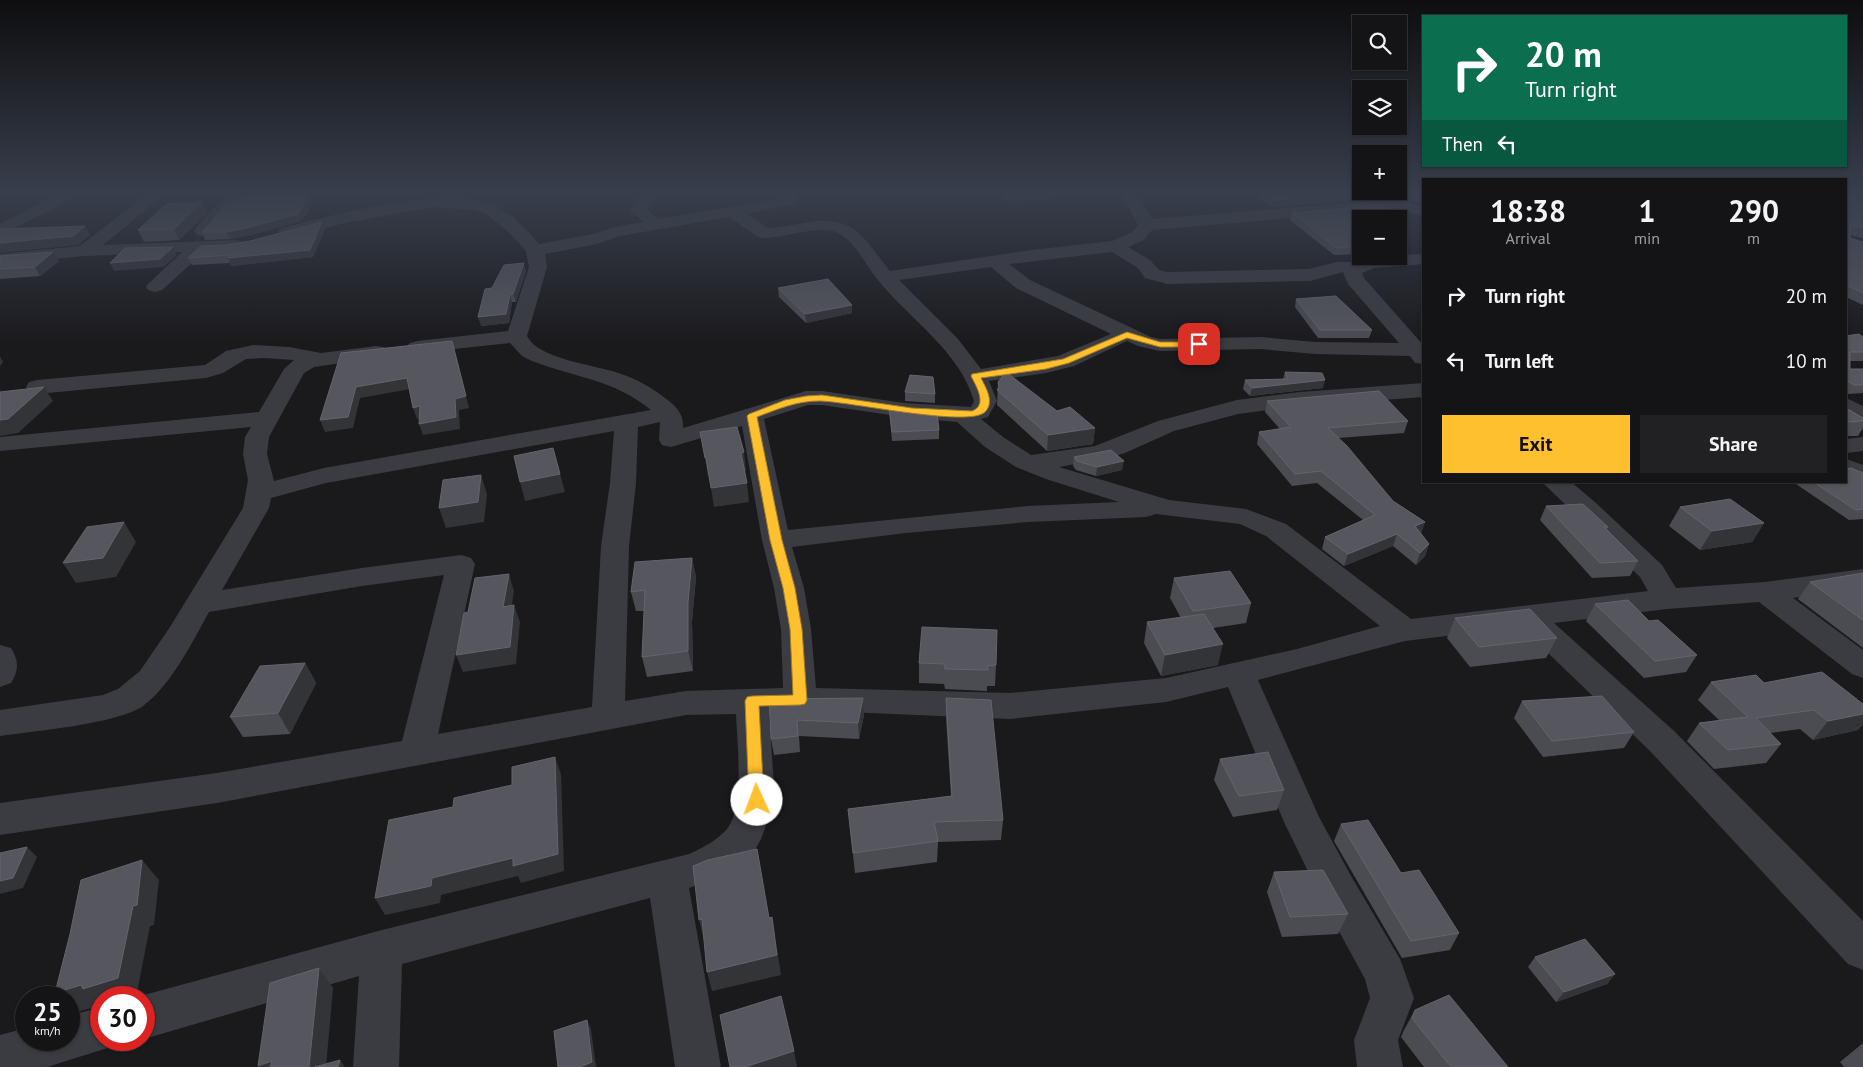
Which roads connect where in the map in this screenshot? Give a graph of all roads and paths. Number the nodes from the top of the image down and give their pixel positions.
1 (94, 244) edge
2 (194, 244) edge
3 (241, 244) edge
4 (529, 244) edge
5 (570, 244) edge
6 (858, 244) edge
7 (1120, 244) edge
8 (1115, 246) junction
9 (191, 248) junction
10 (535, 250) junction
11 (85, 251) junction
12 (0, 259) edge
13 (1422, 259) edge
14 (996, 261) junction
15 (1355, 267) junction
16 (885, 277) junction
17 (155, 286) dead end
18 (1127, 334) junction
19 (517, 336) junction
20 (1419, 355) edge
21 (320, 359) junction
22 (975, 376) junction
23 (37, 388) edge
24 (1422, 390) edge
25 (1847, 406) edge
26 (668, 414) junction
27 (962, 414) junction
28 (752, 416) junction
29 (1863, 416) edge
30 (268, 418) junction
31 (626, 421) junction
32 (0, 444) edge
33 (1863, 444) edge
34 (1847, 446) edge
35 (1025, 462) junction
36 (1847, 467) edge
37 (1863, 476) edge
38 (1556, 483) edge
39 (260, 493) junction
40 (1166, 508) junction
41 (776, 540) junction
42 (1863, 578) edge
43 (1765, 592) junction
44 (1667, 599) junction
45 (200, 604) junction
46 (1528, 616) junction
47 (1405, 630) junction
48 (0, 656) edge
49 (1863, 666) edge
50 (0, 674) edge
51 (1239, 674) junction
52 (800, 700) junction
53 (752, 701) junction
54 (608, 717) junction
55 (0, 723) edge
56 (417, 752) junction
57 (0, 819) edge
58 (667, 877) junction
59 (382, 950) junction
60 (1863, 950) edge
61 (155, 1014) edge
62 (24, 1051) edge
63 (0, 1058) edge
64 (376, 1067) edge
65 (698, 1067) edge
66 (1380, 1067) edge

1 - 11 street
2 - 9 street
3 - 9 street
4 - 10 street
5 - 10 street
6 - 16 street
7 - 8 street
8 - 14 street
8 - 15 street
9 - 11 street
9 - 17 street
10 - 19 street
11 - 12 street
13 - 15 street
14 - 16 street
14 - 18 street
15 - 20 street
16 - 22 street
18 - 20 street
18 - 22 street
19 - 21 street
19 - 26 street
21 - 23 street
21 - 30 street
22 - 27 street
24 - 35 street
25 - 29 street
26 - 28 street
26 - 31 street
27 - 28 street
27 - 35 street
28 - 41 street
30 - 32 street
30 - 39 street
31 - 39 street
31 - 54 street
33 - 34 street
35 - 40 street
36 - 37 street
38 - 44 street
39 - 45 street
40 - 41 street
40 - 47 street
41 - 52 street
42 - 43 street
43 - 44 street
43 - 49 street
44 - 46 street
45 - 55 street
45 - 56 street
46 - 47 street
46 - 60 street
47 - 51 street
48 - 50 street
51 - 52 street
51 - 66 street
52 - 53 street
53 - 54 street
53 - 58 street
54 - 56 street
56 - 57 street
58 - 59 street
58 - 65 street
59 - 61 street
59 - 64 street
62 - 63 street

